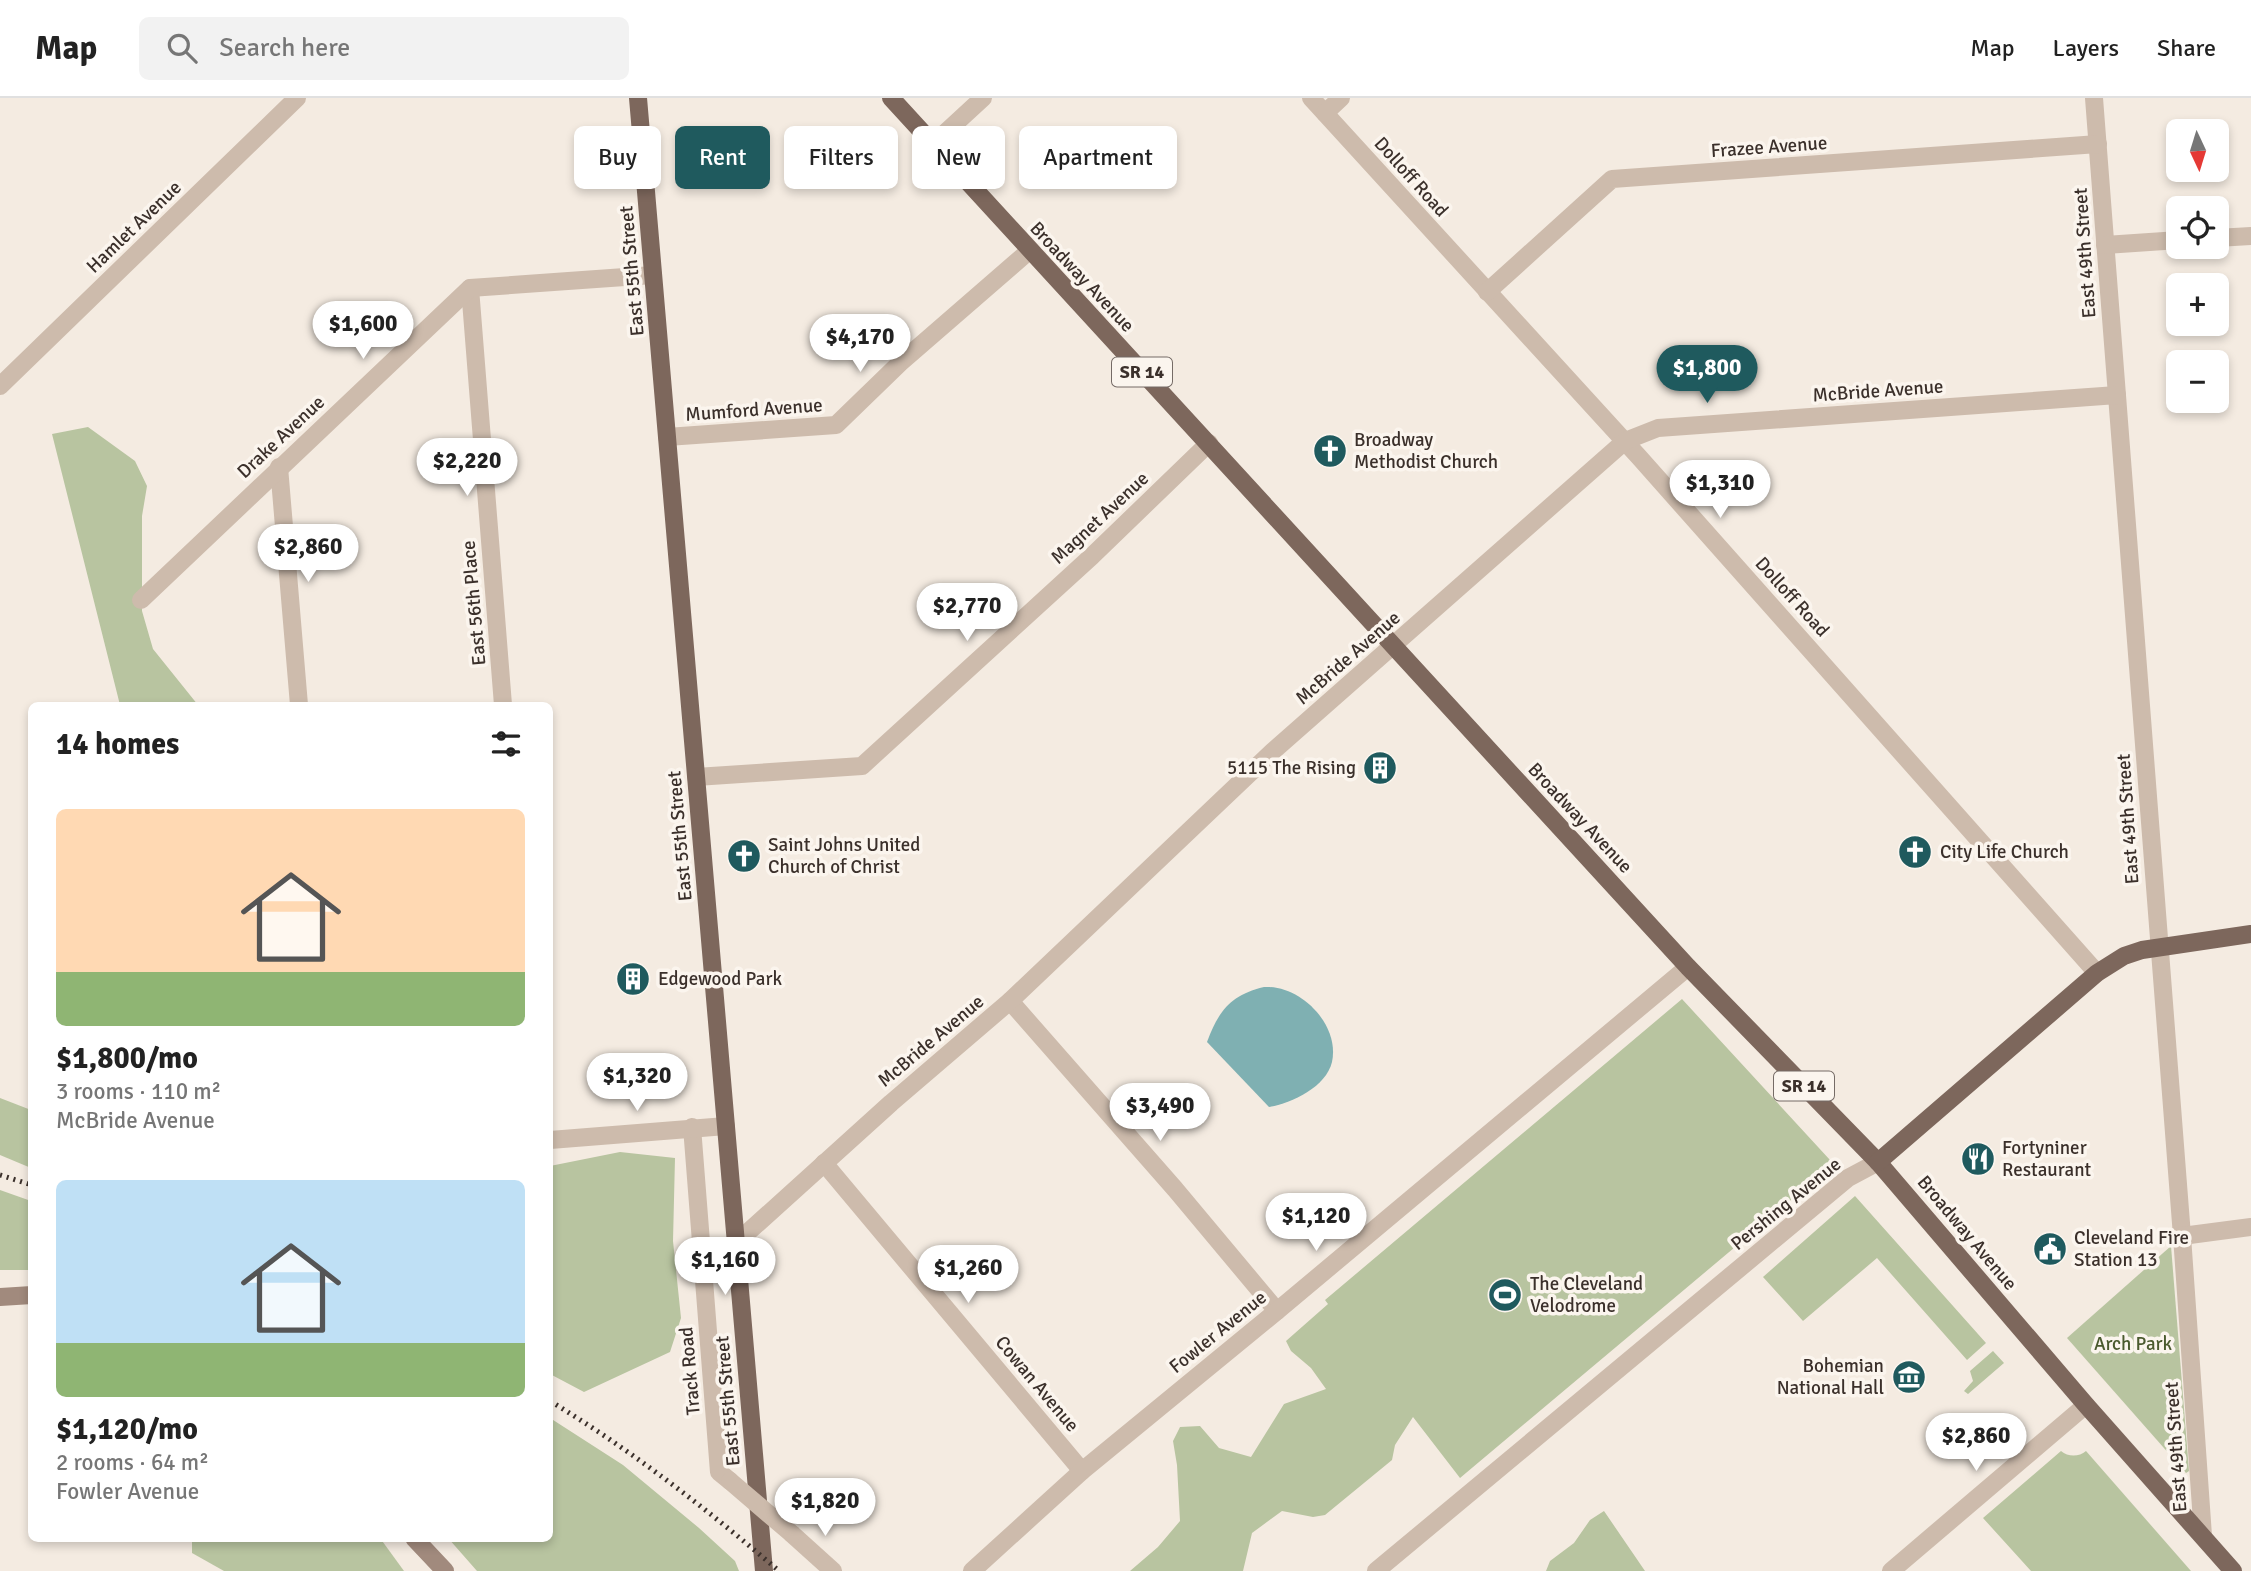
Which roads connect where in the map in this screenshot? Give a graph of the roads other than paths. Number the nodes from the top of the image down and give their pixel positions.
1 (297, 98) edge
2 (638, 98) edge
3 (891, 98) edge
4 (983, 98) edge
5 (1311, 98) edge
6 (1340, 98) edge
7 (2094, 98) edge
8 (1325, 113) junction
9 (917, 126) edge
10 (953, 126) edge
11 (2098, 144) junction
12 (973, 189) edge
13 (2251, 236) edge
14 (2229, 237) edge
15 (2166, 241) edge
16 (2105, 245) junction
17 (1029, 251) junction
18 (653, 275) junction
19 (470, 288) junction
20 (1487, 292) junction
21 (0, 386) edge
22 (2117, 395) junction
23 (667, 437) junction
24 (1625, 441) junction
25 (1209, 443) junction
26 (279, 467) junction
27 (141, 600) dead end
28 (1392, 647) junction
29 (299, 702) edge
30 (503, 702) edge
31 (696, 777) junction
32 (2251, 934) edge
33 (2159, 947) junction
34 (1688, 967) junction
35 (2097, 973) junction
36 (1010, 1001) junction
37 (726, 1126) junction
38 (692, 1127) junction
39 (553, 1140) edge
40 (1878, 1162) junction
41 (824, 1163) junction
42 (2251, 1227) edge
43 (2182, 1236) junction
44 (736, 1243) junction
45 (28, 1295) edge
46 (0, 1297) edge
47 (1277, 1311) junction
48 (2086, 1405) junction
49 (1082, 1471) junction
50 (2203, 1536) junction
51 (418, 1542) edge
52 (445, 1571) edge
53 (764, 1571) edge
54 (833, 1571) edge
55 (972, 1571) edge
56 (1376, 1571) edge
57 (1891, 1571) edge
58 (2233, 1571) edge

1 - 21 street, Hamlet Avenue
2 - 18 main road, East 55th Street
3 - 9 main road, Broadway Avenue / SR 14
4 - 10 street
5 - 8 street, Dolloff Road
6 - 8 street
7 - 11 street, East 49th Street
8 - 20 street, Dolloff Road
11 - 16 street, East 49th Street
11 - 20 street, Frazee Avenue
12 - 17 main road, Broadway Avenue / SR 14
13 - 14 street
15 - 16 street
16 - 22 street, East 49th Street
17 - 23 street, Mumford Avenue
17 - 25 main road, Broadway Avenue / SR 14
18 - 19 street
18 - 23 main road, East 55th Street
19 - 26 street, Drake Avenue
19 - 30 street, East 56th Place
20 - 24 street, Dolloff Road
22 - 24 street, McBride Avenue
22 - 33 street, East 49th Street
23 - 31 main road, East 55th Street
24 - 28 street, McBride Avenue
24 - 35 street, Dolloff Road
25 - 28 main road, Broadway Avenue / SR 14
25 - 31 street, Magnet Avenue
26 - 27 street, Drake Avenue
26 - 29 street
28 - 34 main road, Broadway Avenue / SR 14
28 - 36 street, McBride Avenue
31 - 37 main road, East 55th Street
32 - 33 main road, Pershing Avenue
33 - 35 main road, Pershing Avenue
33 - 43 street, East 49th Street
34 - 40 main road, Broadway Avenue / SR 14
34 - 47 street, Fowler Avenue
35 - 40 main road, Pershing Avenue
36 - 41 street, McBride Avenue
36 - 47 street
37 - 38 street
37 - 44 main road, East 55th Street
38 - 39 street
38 - 54 street, Track Road, bridge
40 - 48 main road, Broadway Avenue / SR 14
40 - 56 street, Pershing Avenue
41 - 44 street, McBride Avenue
41 - 49 street, Cowan Avenue
42 - 43 street
43 - 50 street, East 49th Street
44 - 53 main road, East 55th Street
45 - 46 street
47 - 49 street, Fowler Avenue
48 - 50 main road, Broadway Avenue / SR 14
48 - 57 street
49 - 55 street, Fowler Avenue
50 - 58 main road, Broadway Avenue / SR 14
51 - 52 street

